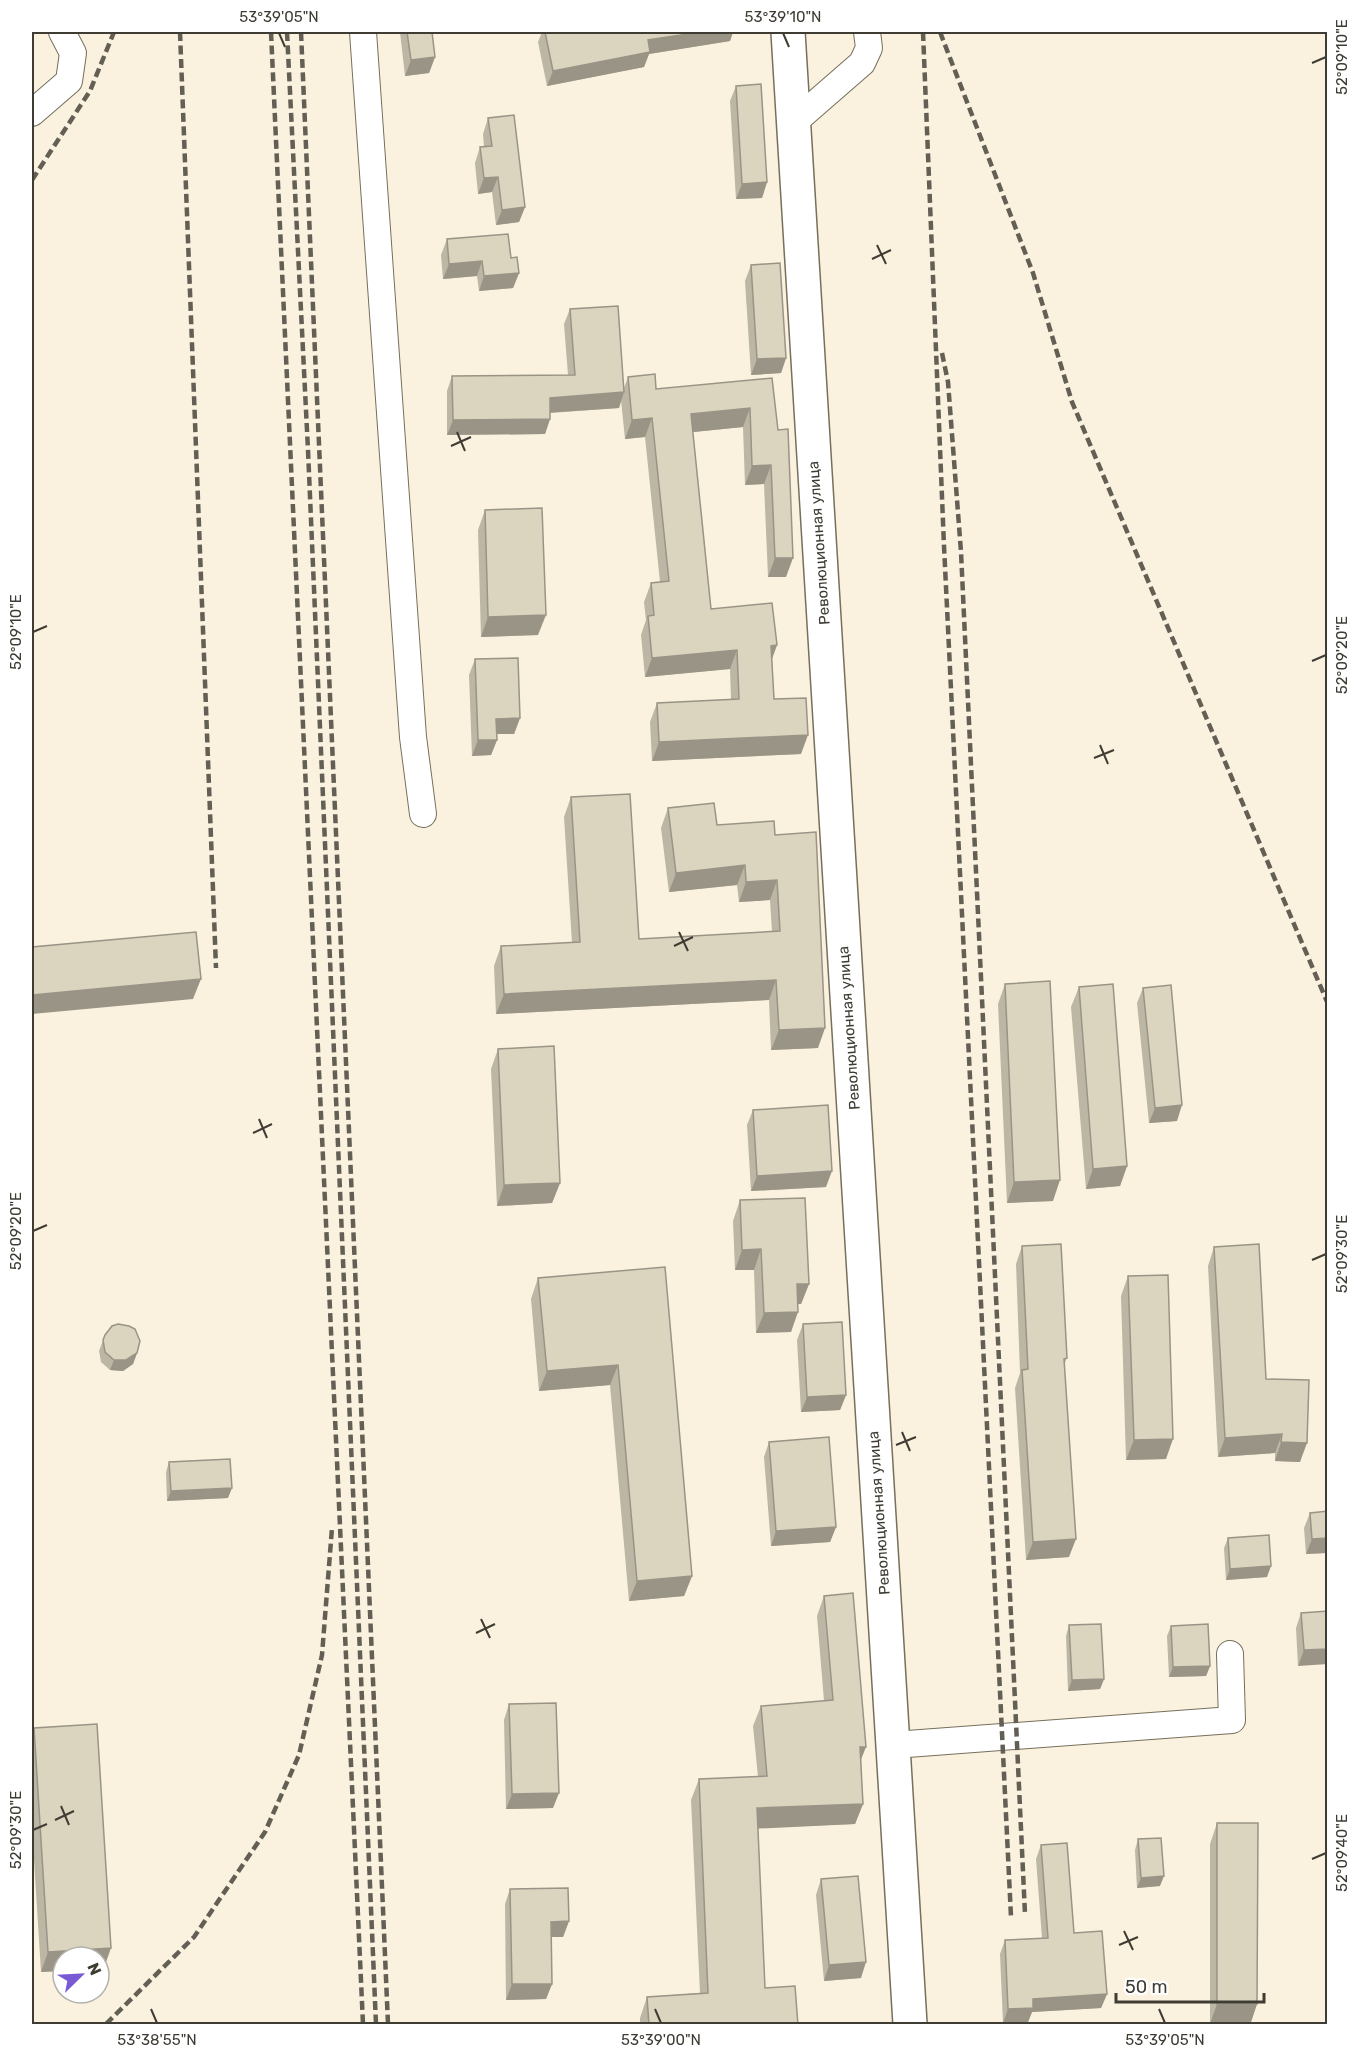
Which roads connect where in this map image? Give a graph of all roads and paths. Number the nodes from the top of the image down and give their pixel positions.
1 (363, 32) edge
2 (788, 32) edge
3 (867, 32) edge
4 (68, 42) edge
5 (32, 113) edge
6 (793, 123) junction
7 (423, 814) dead end
8 (1230, 1654) dead end
9 (894, 1745) junction
10 (910, 2025) edge

1 - 7 street
2 - 6 main road, Революционная улица
3 - 6 street
4 - 5 street
6 - 9 main road, Революционная улица
8 - 9 street
9 - 10 main road, Революционная улица

